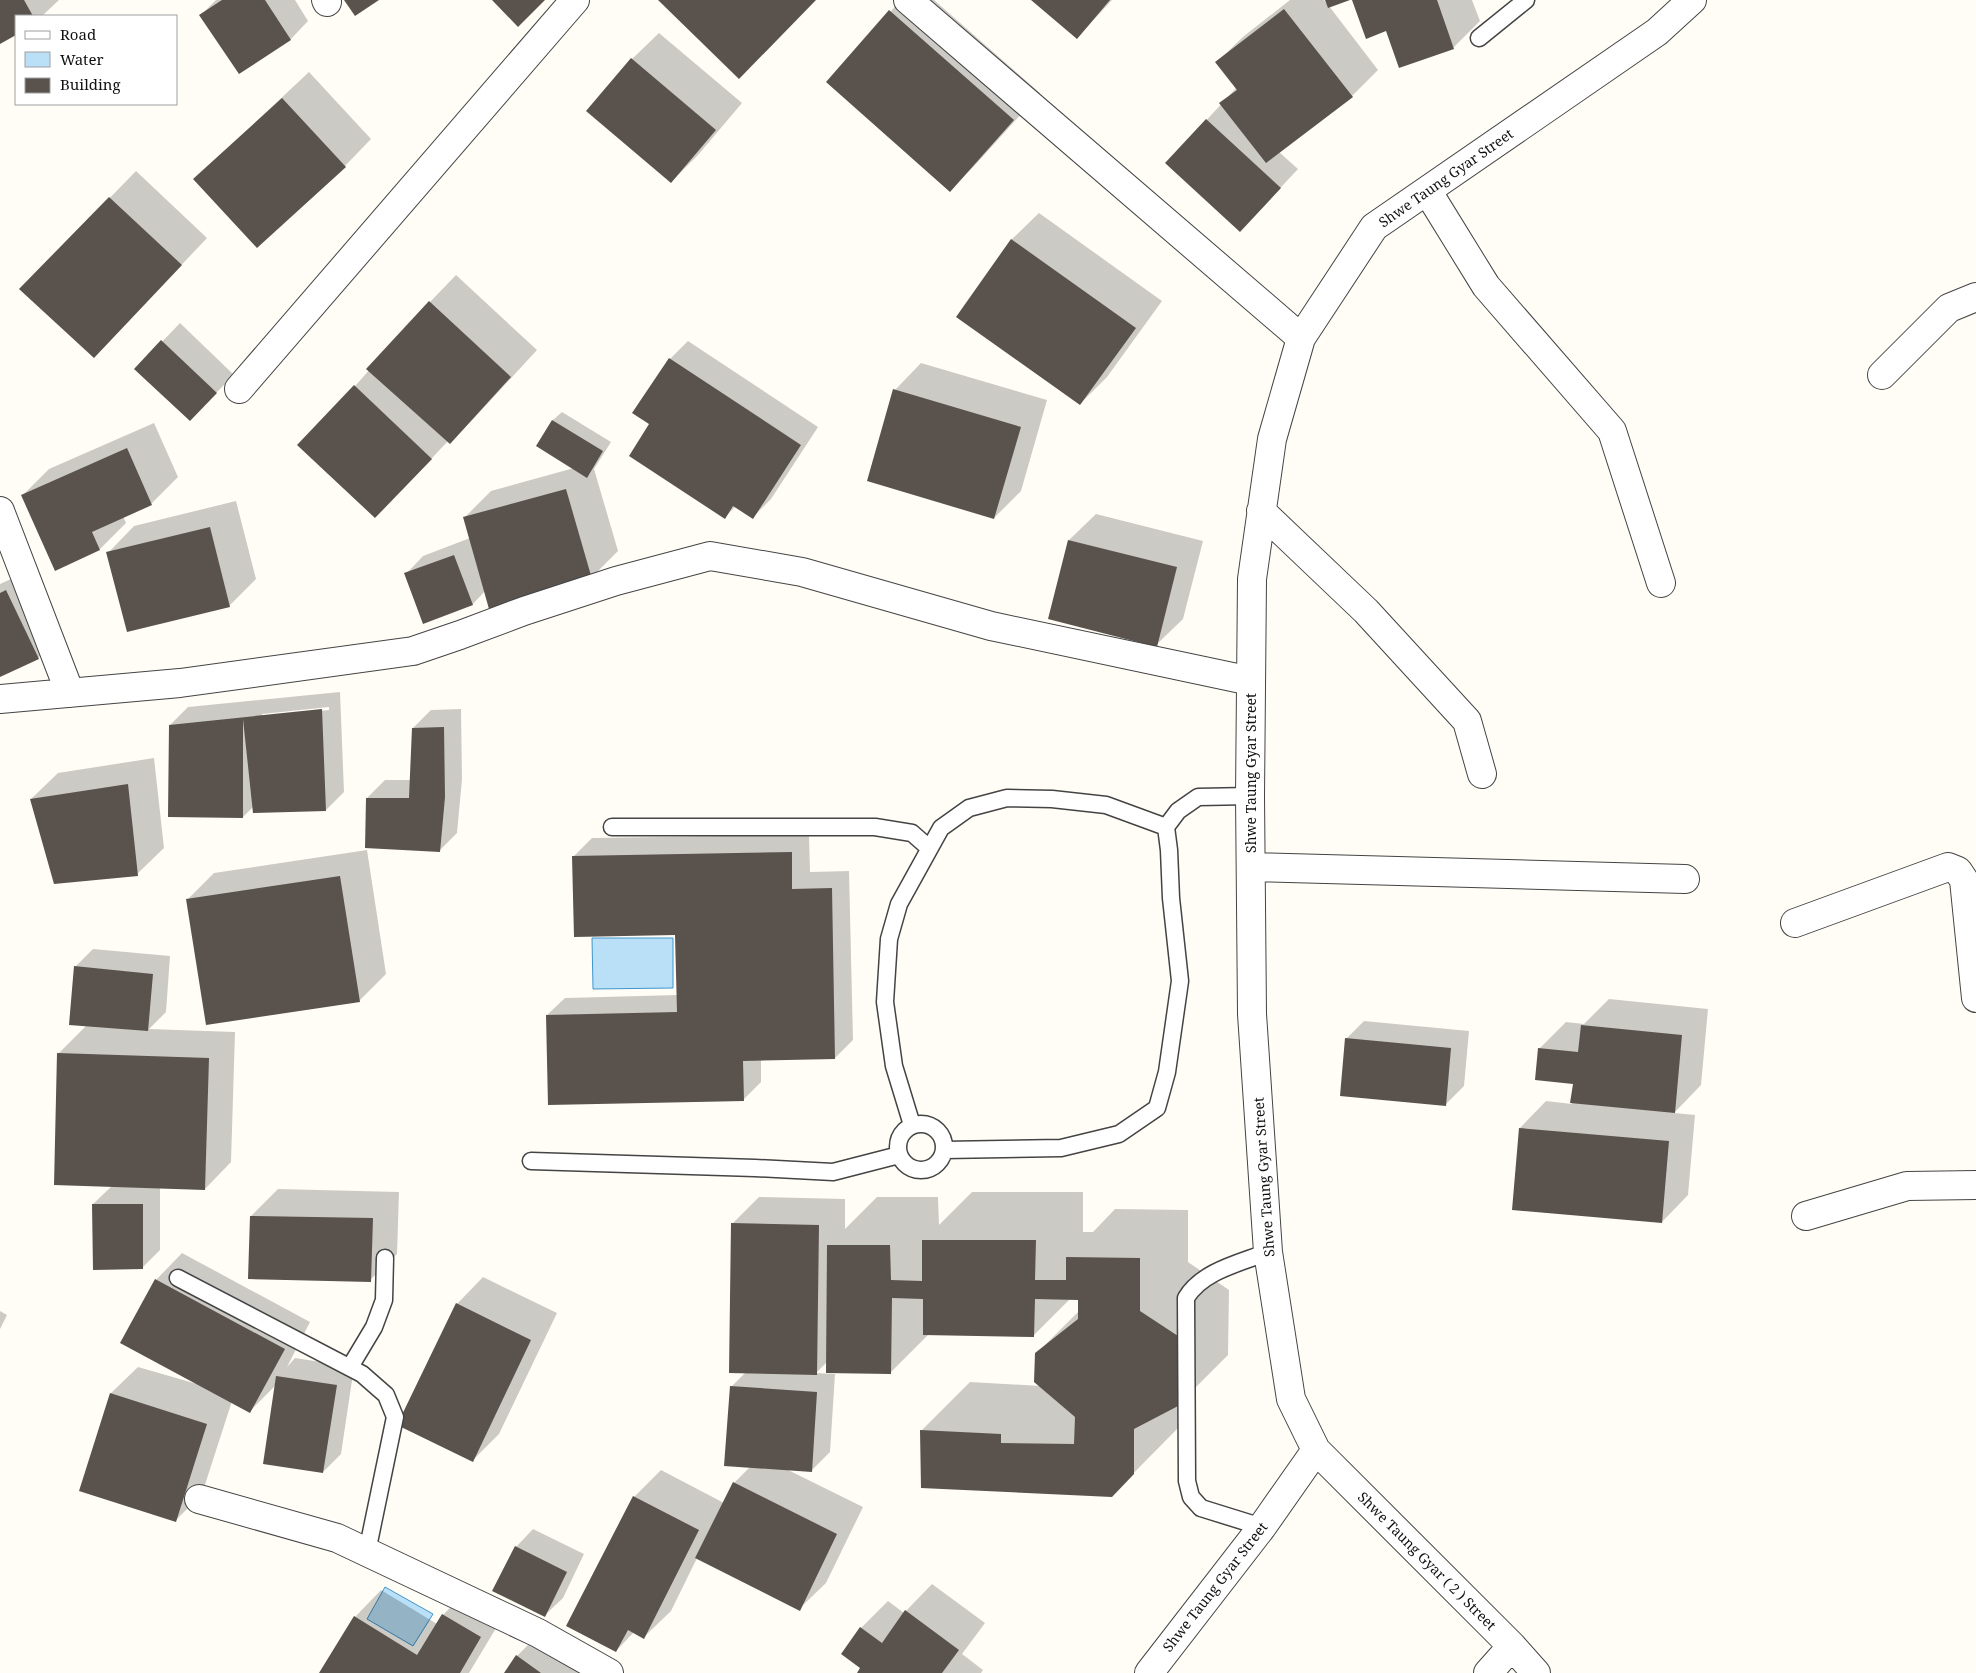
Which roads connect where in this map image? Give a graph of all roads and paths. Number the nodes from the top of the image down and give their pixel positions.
1 (575, 0) edge
2 (908, 0) edge
3 (1526, 0) edge
4 (1692, 0) edge
5 (1480, 38) dead end
6 (1428, 192) junction
7 (1976, 297) edge
8 (1302, 338) junction
9 (1882, 375) dead end
10 (240, 389) dead end
11 (0, 511) edge
12 (1261, 511) junction
13 (1661, 583) dead end
14 (1251, 681) junction
15 (70, 693) junction
16 (0, 699) edge
17 (1482, 774) dead end
18 (1250, 796) junction
19 (612, 826) dead end
20 (1166, 827) junction
21 (930, 848) junction
22 (1250, 868) junction
23 (1685, 879) dead end
24 (1796, 923) dead end
25 (1976, 998) edge
26 (912, 1125) junction
27 (944, 1150) junction
28 (899, 1155) junction
29 (531, 1161) dead end
30 (1976, 1184) edge
31 (1806, 1216) dead end
32 (1268, 1252) junction
33 (385, 1258) dead end
34 (178, 1278) dead end
35 (350, 1367) junction
36 (1316, 1450) junction
37 (199, 1499) dead end
38 (1262, 1527) junction
39 (367, 1552) junction
40 (1512, 1646) junction
41 (609, 1673) edge
42 (1149, 1673) edge
43 (1488, 1673) edge
44 (1536, 1673) edge

1 - 10 street
2 - 8 street
3 - 5 lane
4 - 6 street, Shwe Taung Gyar Street
6 - 8 street, Shwe Taung Gyar Street
6 - 13 street
7 - 9 street
8 - 12 street, Shwe Taung Gyar Street
11 - 15 street
12 - 14 street, Shwe Taung Gyar Street
12 - 17 street
14 - 15 street
14 - 18 street, Shwe Taung Gyar Street
15 - 16 street
18 - 20 lane
18 - 22 street, Shwe Taung Gyar Street
19 - 21 lane
20 - 21 lane
20 - 27 lane
21 - 26 lane
22 - 23 street
22 - 32 street, Shwe Taung Gyar Street
24 - 25 street
26 - 27 lane
26 - 28 lane
27 - 28 lane
28 - 29 lane
30 - 31 street
32 - 36 street, Shwe Taung Gyar Street
32 - 38 lane
33 - 35 lane
34 - 35 lane
35 - 39 lane
36 - 38 street, Shwe Taung Gyar Street
36 - 40 street, Shwe Taung Gyar ( 2 ) Street
37 - 39 street
38 - 42 street, Shwe Taung Gyar Street
39 - 41 street
40 - 43 street
40 - 44 street, Shwe Taung Gyar ( 2 ) Street

